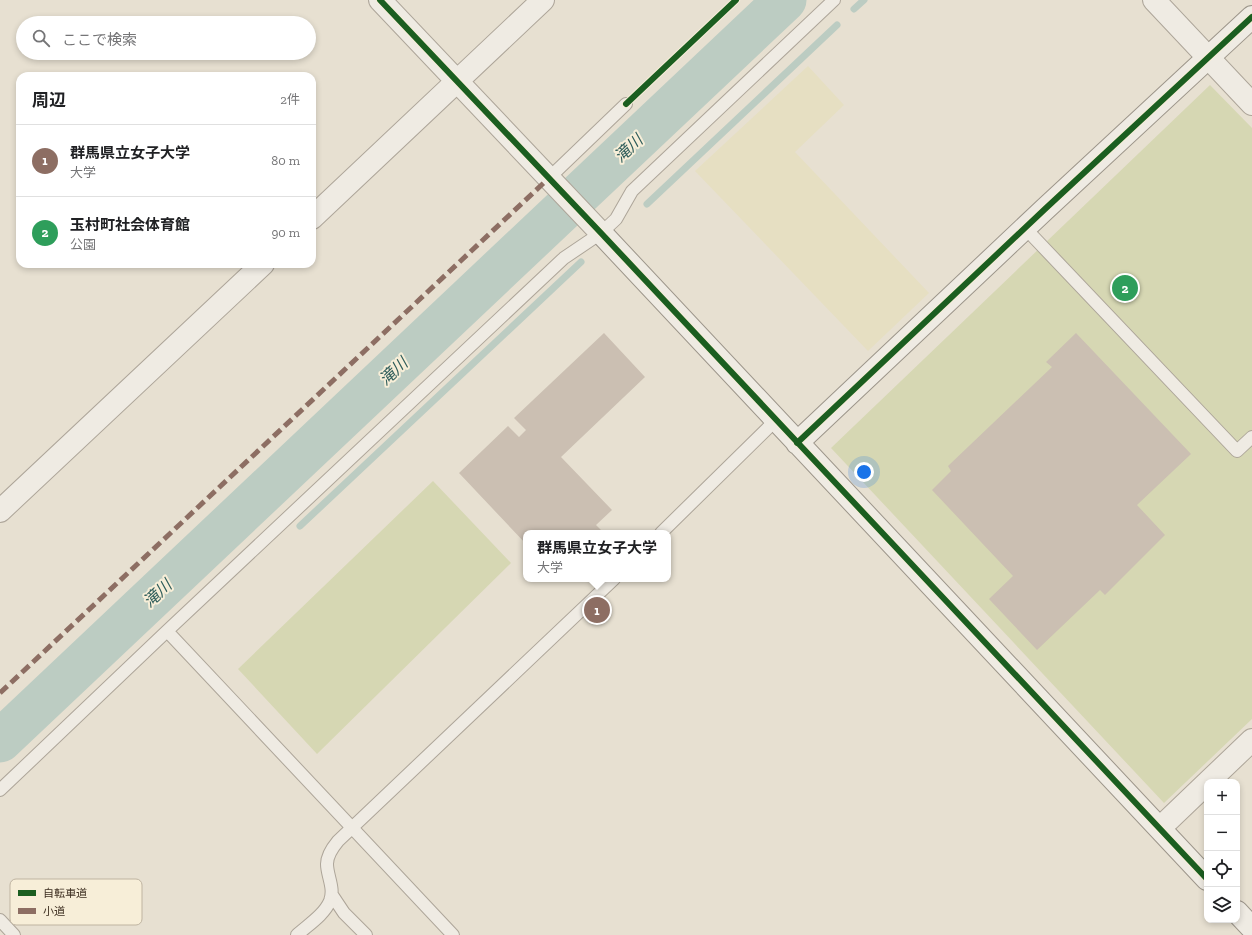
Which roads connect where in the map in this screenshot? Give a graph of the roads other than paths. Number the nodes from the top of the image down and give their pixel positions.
1 (380, 0) edge
2 (543, 0) edge
3 (834, 0) edge
4 (1154, 0) edge
5 (1252, 16) edge
6 (1208, 58) junction
7 (457, 81) junction
8 (626, 104) dead end
9 (1252, 104) edge
10 (551, 179) junction
11 (316, 214) edge
12 (596, 228) junction
13 (1025, 228) junction
14 (259, 268) edge
15 (776, 420) junction
16 (1252, 437) edge
17 (797, 443) junction
18 (0, 511) edge
19 (665, 530) edge
20 (611, 582) edge
21 (167, 631) junction
22 (1252, 740) edge
23 (1211, 779) edge
24 (1204, 786) edge
25 (0, 790) edge
26 (352, 828) junction
27 (1160, 828) junction
28 (1204, 876) edge
29 (332, 895) junction
30 (1240, 915) edge
31 (0, 920) edge
32 (1252, 928) edge
33 (14, 935) edge
34 (297, 935) edge
35 (366, 935) edge
36 (452, 935) edge

1 - 7 street
2 - 7 street
3 - 12 lane
4 - 6 street
5 - 6 street
6 - 9 street
6 - 13 street
7 - 10 street
7 - 11 street
8 - 10 lane
10 - 12 street
12 - 15 street
12 - 21 lane
13 - 16 lane
13 - 17 street
14 - 18 street
15 - 17 street
15 - 19 lane
17 - 27 street
20 - 26 lane
21 - 25 lane
21 - 26 lane
22 - 23 street
24 - 27 street
26 - 29 lane
26 - 36 lane
27 - 28 street
29 - 34 lane
29 - 35 lane
30 - 32 street
31 - 33 lane

